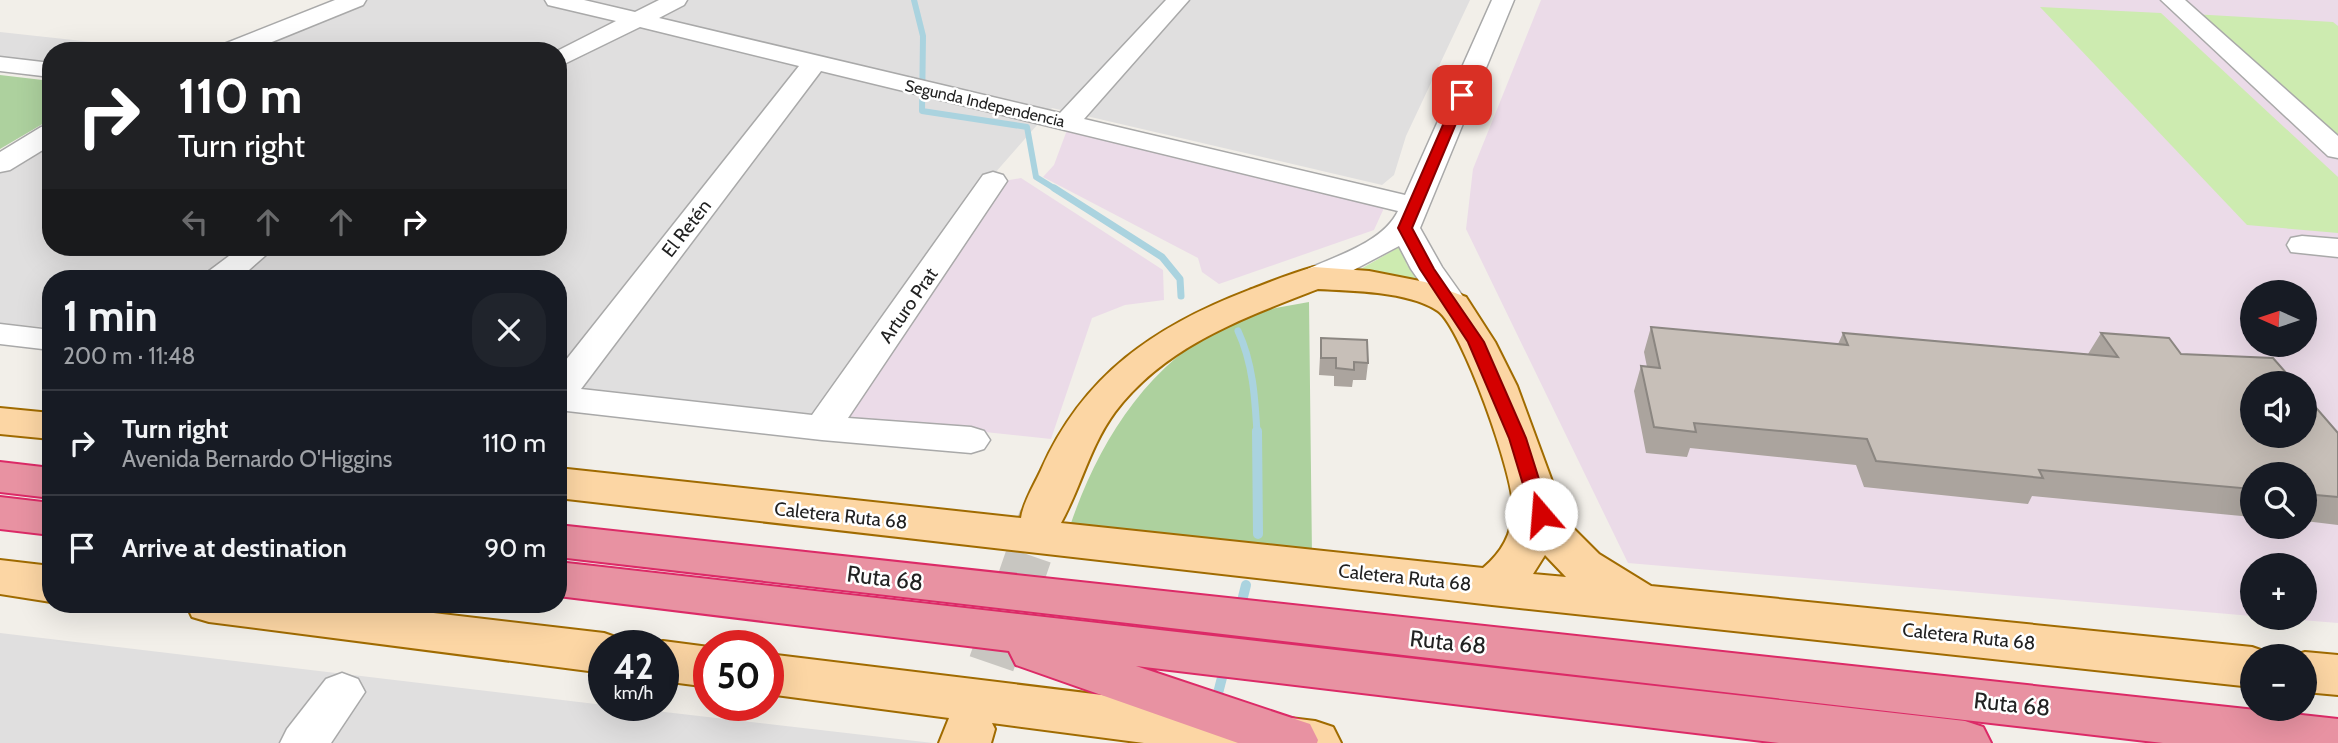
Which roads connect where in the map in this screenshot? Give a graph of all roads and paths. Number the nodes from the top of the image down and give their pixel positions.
1 (355, 0) edge
2 (556, 0) edge
3 (676, 0) edge
4 (1178, 0) edge
5 (1503, 0) edge
6 (2172, 0) edge
7 (638, 20) junction
8 (250, 42) edge
9 (567, 56) edge
10 (814, 63) junction
11 (0, 64) edge
12 (42, 69) edge
13 (1067, 121) junction
14 (42, 138) edge
15 (2338, 150) edge
16 (0, 163) edge
17 (993, 181) dead end
18 (1409, 217) junction
19 (2302, 245) dead end
20 (2338, 248) edge
21 (248, 256) edge
22 (230, 270) edge
23 (1314, 278) junction
24 (1453, 305) junction
25 (0, 334) edge
26 (42, 339) edge
27 (567, 384) edge
28 (567, 397) edge
29 (0, 421) edge
30 (42, 423) edge
31 (822, 428) junction
32 (971, 440) dead end
33 (0, 477) edge
34 (42, 482) edge
35 (567, 484) edge
36 (1535, 496) junction
37 (0, 513) edge
38 (1042, 517) tunnel mouth
39 (42, 518) edge
40 (567, 542) edge
41 (0, 577) edge
42 (567, 580) edge
43 (42, 583) edge
44 (1492, 587) junction
45 (1648, 602) junction
46 (282, 613) edge
47 (965, 627) junction
48 (588, 651) edge
49 (2240, 666) edge
50 (2317, 673) edge
51 (784, 676) edge
52 (2338, 676) edge
53 (342, 692) dead end
54 (2338, 741) edge
55 (1304, 742) edge
56 (304, 743) edge
57 (1965, 743) edge

1 - 8 street
2 - 7 street, Segunda Independencia
3 - 7 street
4 - 13 street
5 - 18 street
6 - 15 street
7 - 9 street
7 - 10 street, Segunda Independencia
10 - 13 street, Segunda Independencia
10 - 27 street, El Retén
11 - 12 street
13 - 18 street, Segunda Independencia
14 - 16 street
17 - 31 street, Arturo Prat
18 - 23 street
18 - 24 street
19 - 20 street
21 - 22 street
23 - 24 main road
23 - 38 main road
24 - 36 main road
25 - 26 street
28 - 31 street
29 - 30 main road
31 - 32 street
33 - 34 highway
35 - 44 main road, Caletera Ruta 68
36 - 44 main road
36 - 45 main road
37 - 39 highway
40 - 54 highway, Ruta 68
41 - 43 main road
42 - 47 highway, Ruta 68
44 - 45 main road, Caletera Ruta 68
45 - 49 main road, Caletera Ruta 68
46 - 48 main road
47 - 55 highway
47 - 57 highway, Ruta 68
50 - 52 main road
51 - 55 main road
53 - 56 street

